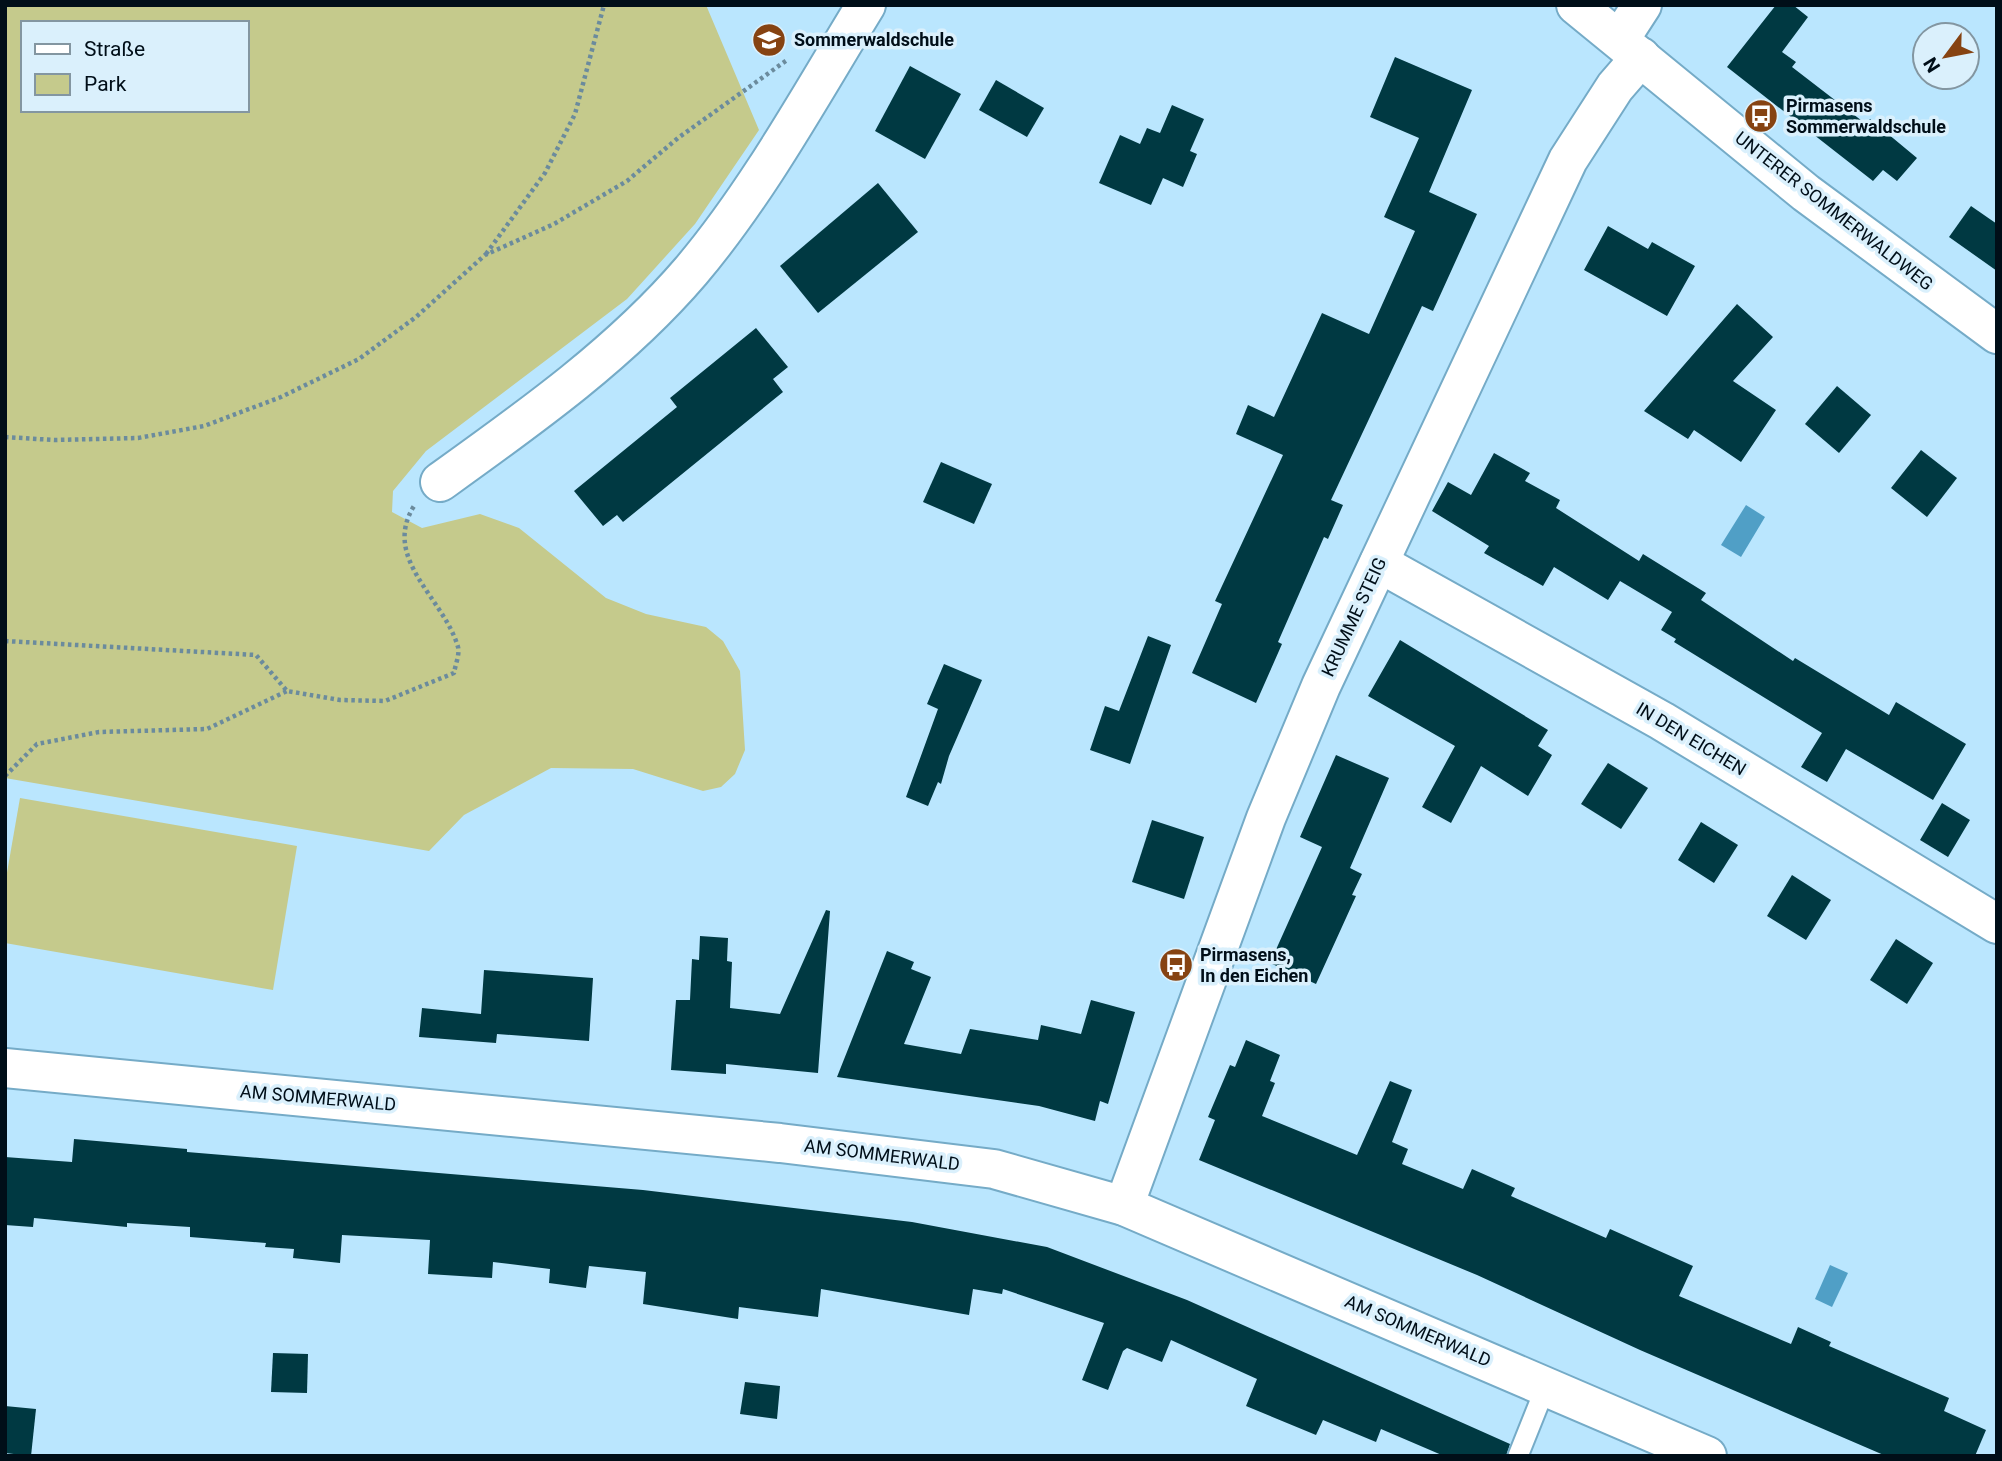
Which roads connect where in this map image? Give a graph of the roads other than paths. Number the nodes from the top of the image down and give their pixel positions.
1 (866, 5) edge
2 (1576, 5) edge
3 (1643, 5) edge
4 (1630, 48) junction
5 (1997, 334) edge
6 (440, 482) road end
7 (1379, 563) junction
8 (1997, 924) edge
9 (5, 1068) edge
10 (1124, 1206) junction
11 (1546, 1386) junction
12 (1518, 1456) edge
13 (1707, 1456) edge

1 - 6 street
2 - 4 street, UNTERER SOMMERWALDWEG
3 - 4 street, KRUMME STEIG
4 - 5 street, UNTERER SOMMERWALDWEG
4 - 7 street, KRUMME STEIG
7 - 8 street, IN DEN EICHEN
7 - 10 street, KRUMME STEIG
9 - 10 street, AM SOMMERWALD
10 - 11 street, AM SOMMERWALD
11 - 12 lane
11 - 13 street, AM SOMMERWALD

